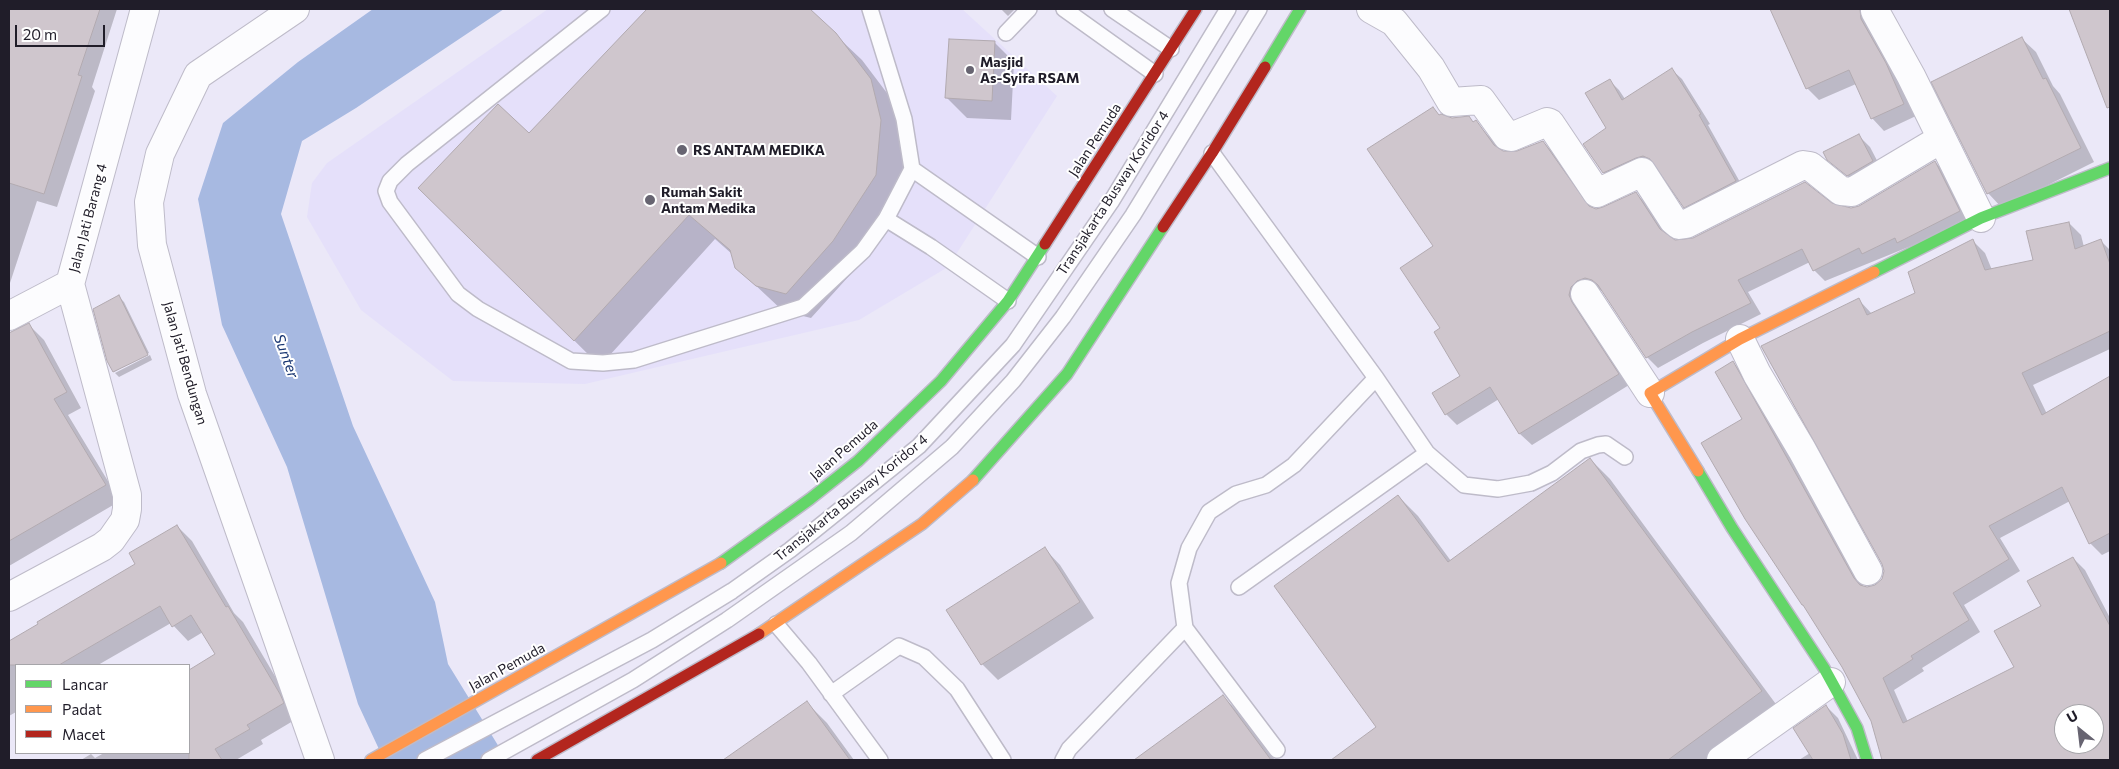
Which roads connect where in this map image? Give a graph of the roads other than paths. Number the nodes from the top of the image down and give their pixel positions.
1 (145, 9) edge
2 (295, 9) edge
3 (602, 9) edge
4 (870, 9) edge
5 (1029, 9) edge
6 (1064, 9) edge
7 (1112, 9) edge
8 (1196, 9) edge
9 (1228, 9) edge
10 (1259, 9) edge
11 (1300, 9) edge
12 (1371, 9) edge
13 (1875, 11) dead end
14 (1006, 33) dead end
15 (1171, 49) junction
16 (1155, 74) junction
17 (1942, 139) junction
18 (1212, 153) junction
19 (2110, 168) edge
20 (912, 169) junction
21 (1980, 218) junction
22 (886, 219) junction
23 (1038, 257) junction
24 (70, 284) junction
25 (1586, 294) dead end
26 (1008, 301) junction
27 (9, 316) edge
28 (1740, 339) junction
29 (1376, 378) junction
30 (1650, 393) junction
31 (1427, 453) junction
32 (1625, 457) dead end
33 (1868, 571) dead end
34 (1239, 587) dead end
35 (9, 597) edge
36 (776, 624) junction
37 (1185, 628) junction
38 (1831, 682) junction
39 (831, 694) junction
40 (1277, 750) dead end
41 (320, 760) edge
42 (371, 760) edge
43 (425, 760) edge
44 (489, 760) edge
45 (538, 760) edge
46 (880, 760) edge
47 (1003, 760) edge
48 (1063, 760) edge
49 (1721, 760) edge
50 (1867, 760) edge

1 - 24 street, Jalan Jati Barang 4
2 - 41 street, Jalan Jati Bendungan
3 - 22 lane
4 - 20 lane
5 - 14 lane
6 - 16 lane
7 - 15 lane
8 - 15 main road, Jalan Pemuda
9 - 43 lane, Transjakarta Busway Koridor 4
10 - 44 lane, Transjakarta Busway Koridor 4
11 - 18 main road
12 - 17 street
13 - 17 street
15 - 16 main road, Jalan Pemuda
16 - 23 main road, Jalan Pemuda
17 - 21 street
18 - 29 lane
18 - 36 main road
19 - 21 main road
20 - 22 lane
20 - 23 lane
21 - 28 main road
22 - 26 lane
23 - 26 main road, Jalan Pemuda
24 - 27 street
24 - 35 street, Jalan Jati Barang 4
25 - 30 street
26 - 42 main road, Jalan Pemuda
28 - 30 main road
28 - 33 street
29 - 31 lane
29 - 37 lane
30 - 38 main road
31 - 32 lane
31 - 34 lane
36 - 39 lane
36 - 45 main road
37 - 40 lane
37 - 48 lane
38 - 49 street
38 - 50 main road
39 - 46 lane
39 - 47 lane

